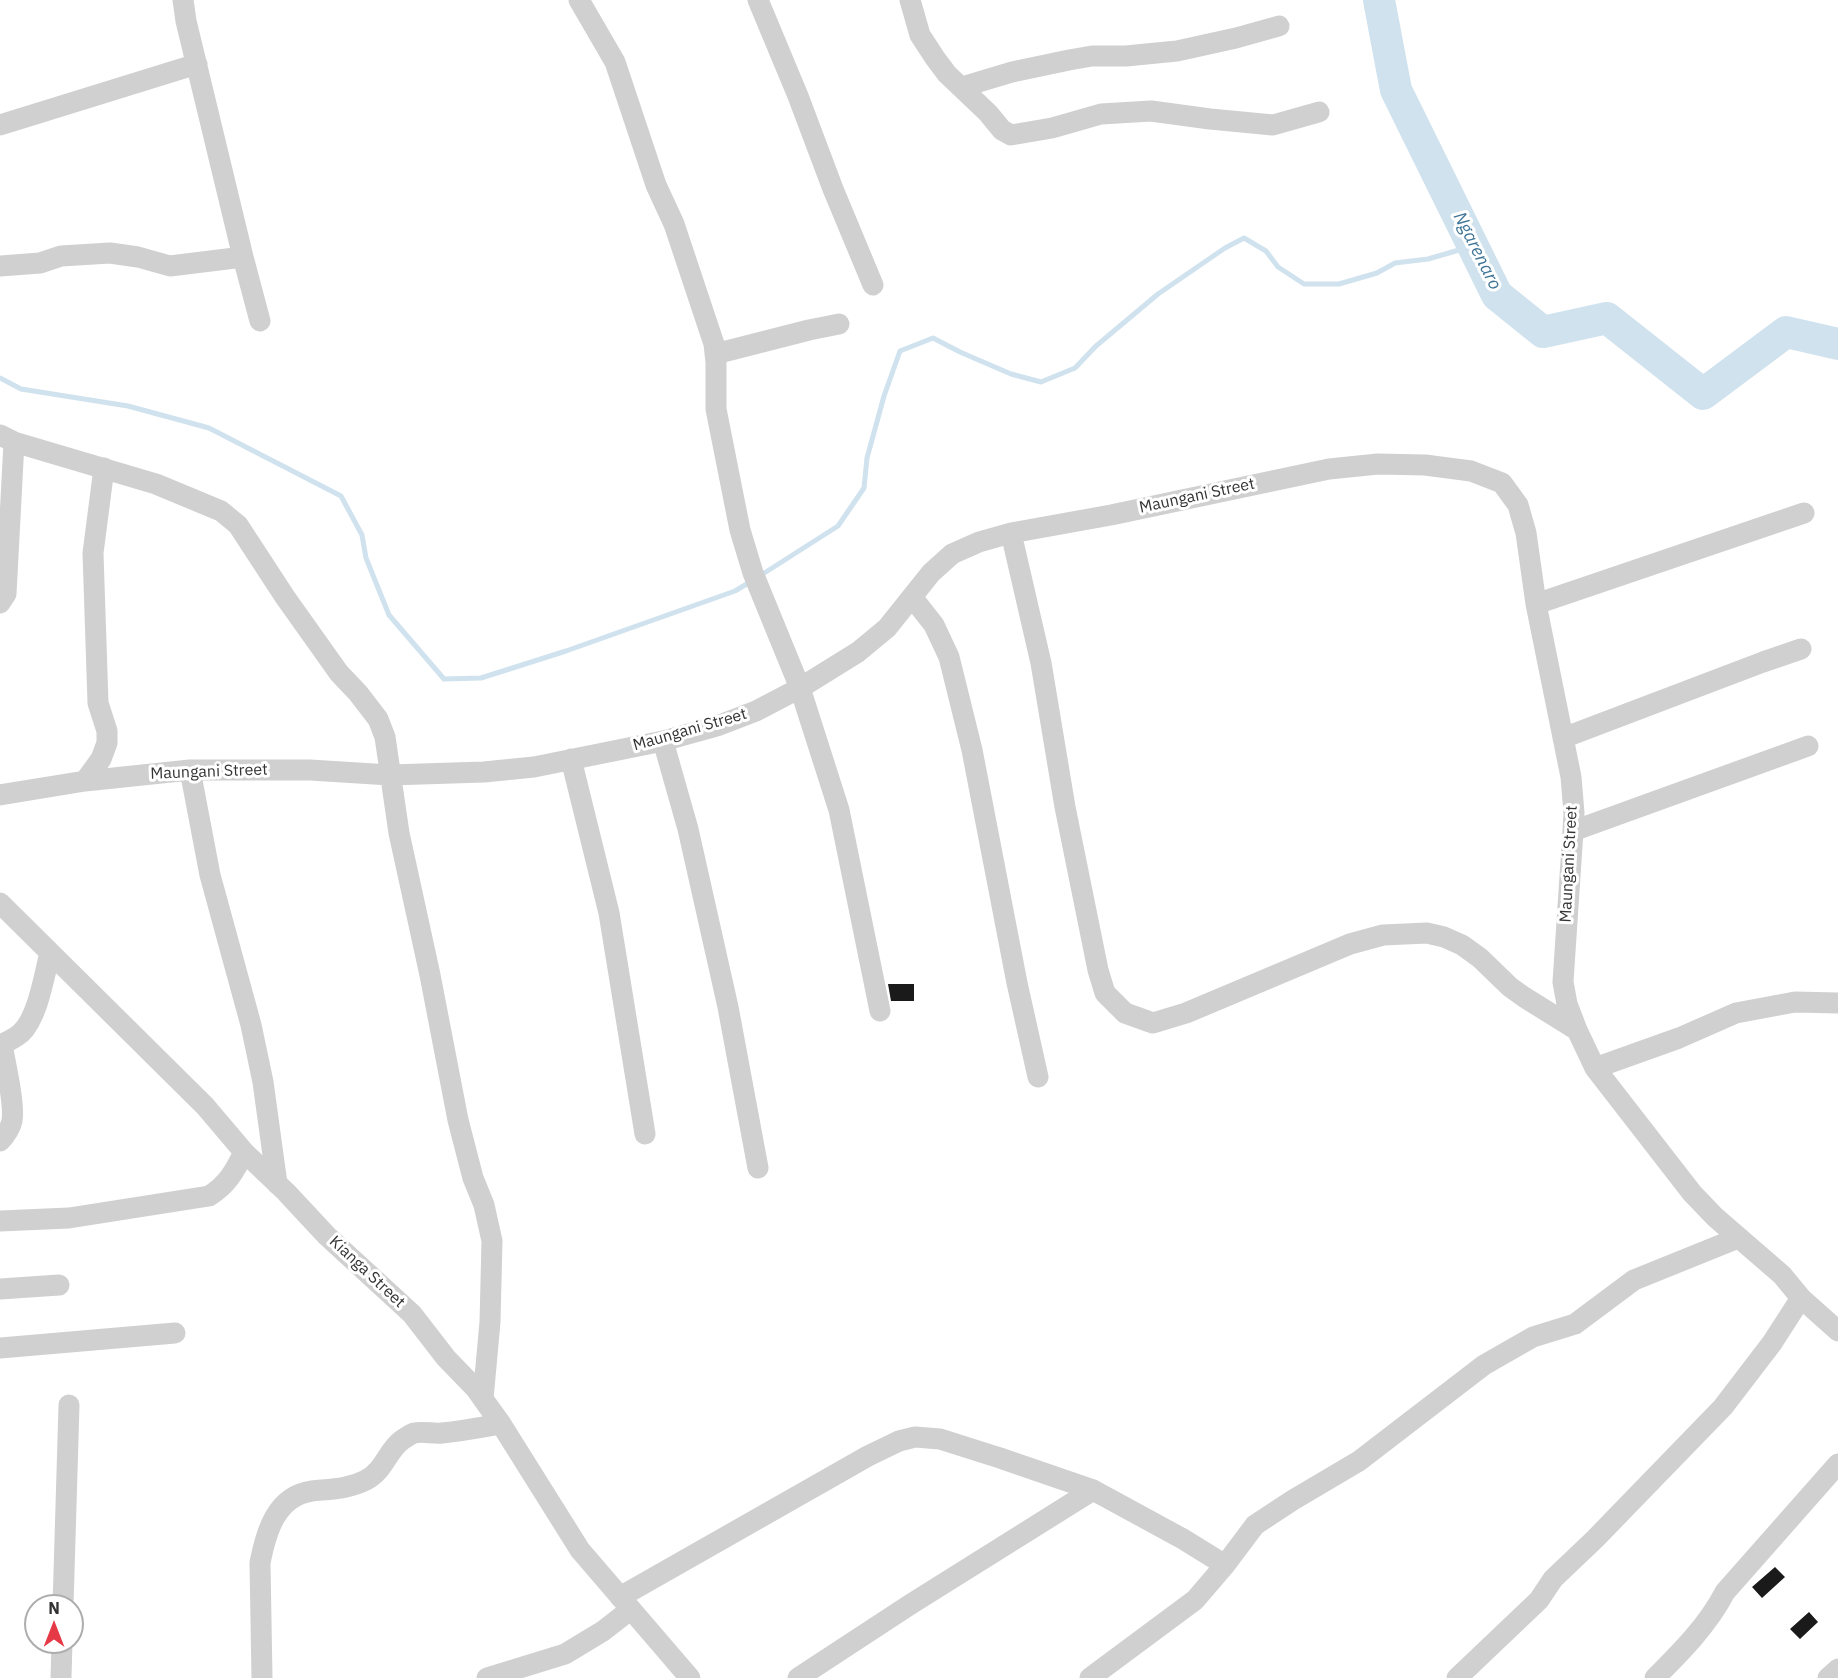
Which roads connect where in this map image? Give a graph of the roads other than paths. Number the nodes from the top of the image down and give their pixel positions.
1 (183, 0) edge
2 (579, 0) edge
3 (758, 0) edge
4 (910, 0) edge
5 (1279, 26) dead end
6 (197, 64) junction
7 (962, 87) junction
8 (1319, 112) dead end
9 (0, 125) edge
10 (243, 257) junction
11 (0, 266) edge
12 (873, 285) dead end
13 (260, 321) dead end
14 (839, 324) dead end
15 (715, 354) junction
16 (7, 438) edge
17 (104, 468) junction
18 (1804, 513) dead end
19 (1011, 533) junction
20 (912, 597) junction
21 (0, 603) edge
22 (1536, 604) junction
23 (1801, 649) dead end
24 (800, 688) junction
25 (1563, 738) junction
26 (663, 741) junction
27 (1808, 746) dead end
28 (572, 759) junction
29 (189, 770) junction
30 (390, 775) junction
31 (84, 781) junction
32 (0, 795) edge
33 (1573, 831) junction
34 (0, 903) edge
35 (50, 953) junction
36 (1838, 1003) edge
37 (880, 1011) dead end
38 (1576, 1030) junction
39 (1, 1044) edge
40 (1595, 1068) junction
41 (1038, 1077) dead end
42 (645, 1134) dead end
43 (0, 1141) edge
44 (244, 1152) junction
45 (758, 1168) dead end
46 (277, 1184) junction
47 (0, 1221) edge
48 (1738, 1238) junction
49 (59, 1285) dead end
50 (0, 1289) edge
51 (1801, 1298) junction
52 (1838, 1331) edge
53 (175, 1334) dead end
54 (0, 1348) edge
55 (483, 1399) junction
56 (69, 1405) dead end
57 (501, 1424) junction
58 (1838, 1464) edge
59 (1094, 1490) junction
60 (1225, 1565) junction
61 (63, 1594) edge
62 (625, 1604) junction
63 (62, 1654) edge
64 (1838, 1669) edge
65 (61, 1678) edge
66 (262, 1678) edge
67 (487, 1678) edge
68 (690, 1678) edge
69 (798, 1678) edge
70 (1090, 1678) edge
71 (1457, 1678) edge
72 (1655, 1678) edge
73 (1828, 1678) edge

1 - 6 street
2 - 15 street
3 - 12 street
4 - 7 street
5 - 7 street
6 - 9 street
6 - 10 street
7 - 8 street
10 - 11 street
10 - 13 street
14 - 15 street
15 - 24 street
16 - 17 street
16 - 21 street
17 - 30 street
17 - 31 street
18 - 22 street
19 - 20 street, Maungani Street
19 - 22 street, Maungani Street
19 - 38 street
20 - 24 street, Maungani Street
20 - 41 street
22 - 25 street, Maungani Street
23 - 25 street
24 - 26 street, Maungani Street
24 - 37 street
25 - 33 street, Maungani Street
26 - 28 street, Maungani Street
26 - 45 street
27 - 33 street
28 - 30 street, Maungani Street
28 - 42 street
29 - 30 street, Maungani Street
29 - 31 street, Maungani Street
29 - 46 street
30 - 55 street
31 - 32 street, Maungani Street
33 - 38 street, Maungani Street
34 - 35 street, Kianga Street
35 - 39 street
35 - 44 street, Kianga Street
36 - 40 street
38 - 40 street, Maungani Street
39 - 43 street
40 - 48 street, Maungani Street
44 - 46 street, Kianga Street
44 - 47 street
46 - 55 street, Kianga Street
48 - 51 street, Maungani Street
48 - 60 street
49 - 50 street
51 - 52 street, Maungani Street
51 - 71 street
53 - 54 street
55 - 57 street, Kianga Street
56 - 61 street
57 - 62 street, Kianga Street
57 - 66 street
58 - 72 street
59 - 60 street
59 - 62 street
59 - 69 street
60 - 70 street
62 - 67 street
62 - 68 street, Kianga Street
63 - 65 street
64 - 73 street

